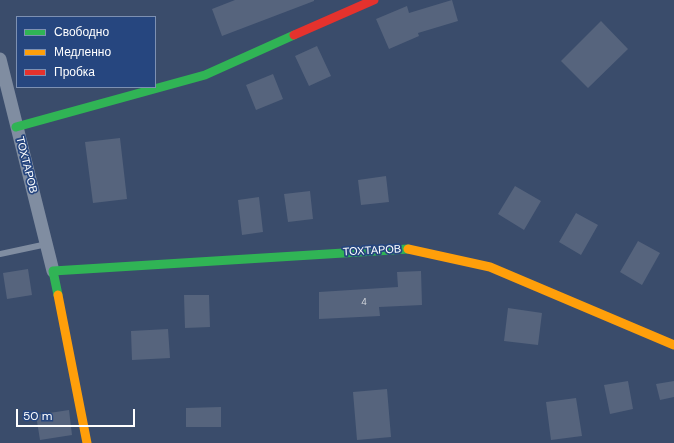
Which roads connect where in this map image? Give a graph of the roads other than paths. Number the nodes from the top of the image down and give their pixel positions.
1 (374, 0) edge
2 (0, 59) edge
3 (16, 127) junction
4 (47, 244) junction
5 (0, 254) edge
6 (53, 271) junction
7 (674, 345) edge
8 (87, 443) edge

1 - 3 street
2 - 3 street, ТОХТАРОВ
3 - 4 street, ТОХТАРОВ
4 - 5 lane
4 - 6 street, ТОХТАРОВ
6 - 7 street, ТОХТАРОВ
6 - 8 street, ТОХТАРОВ

